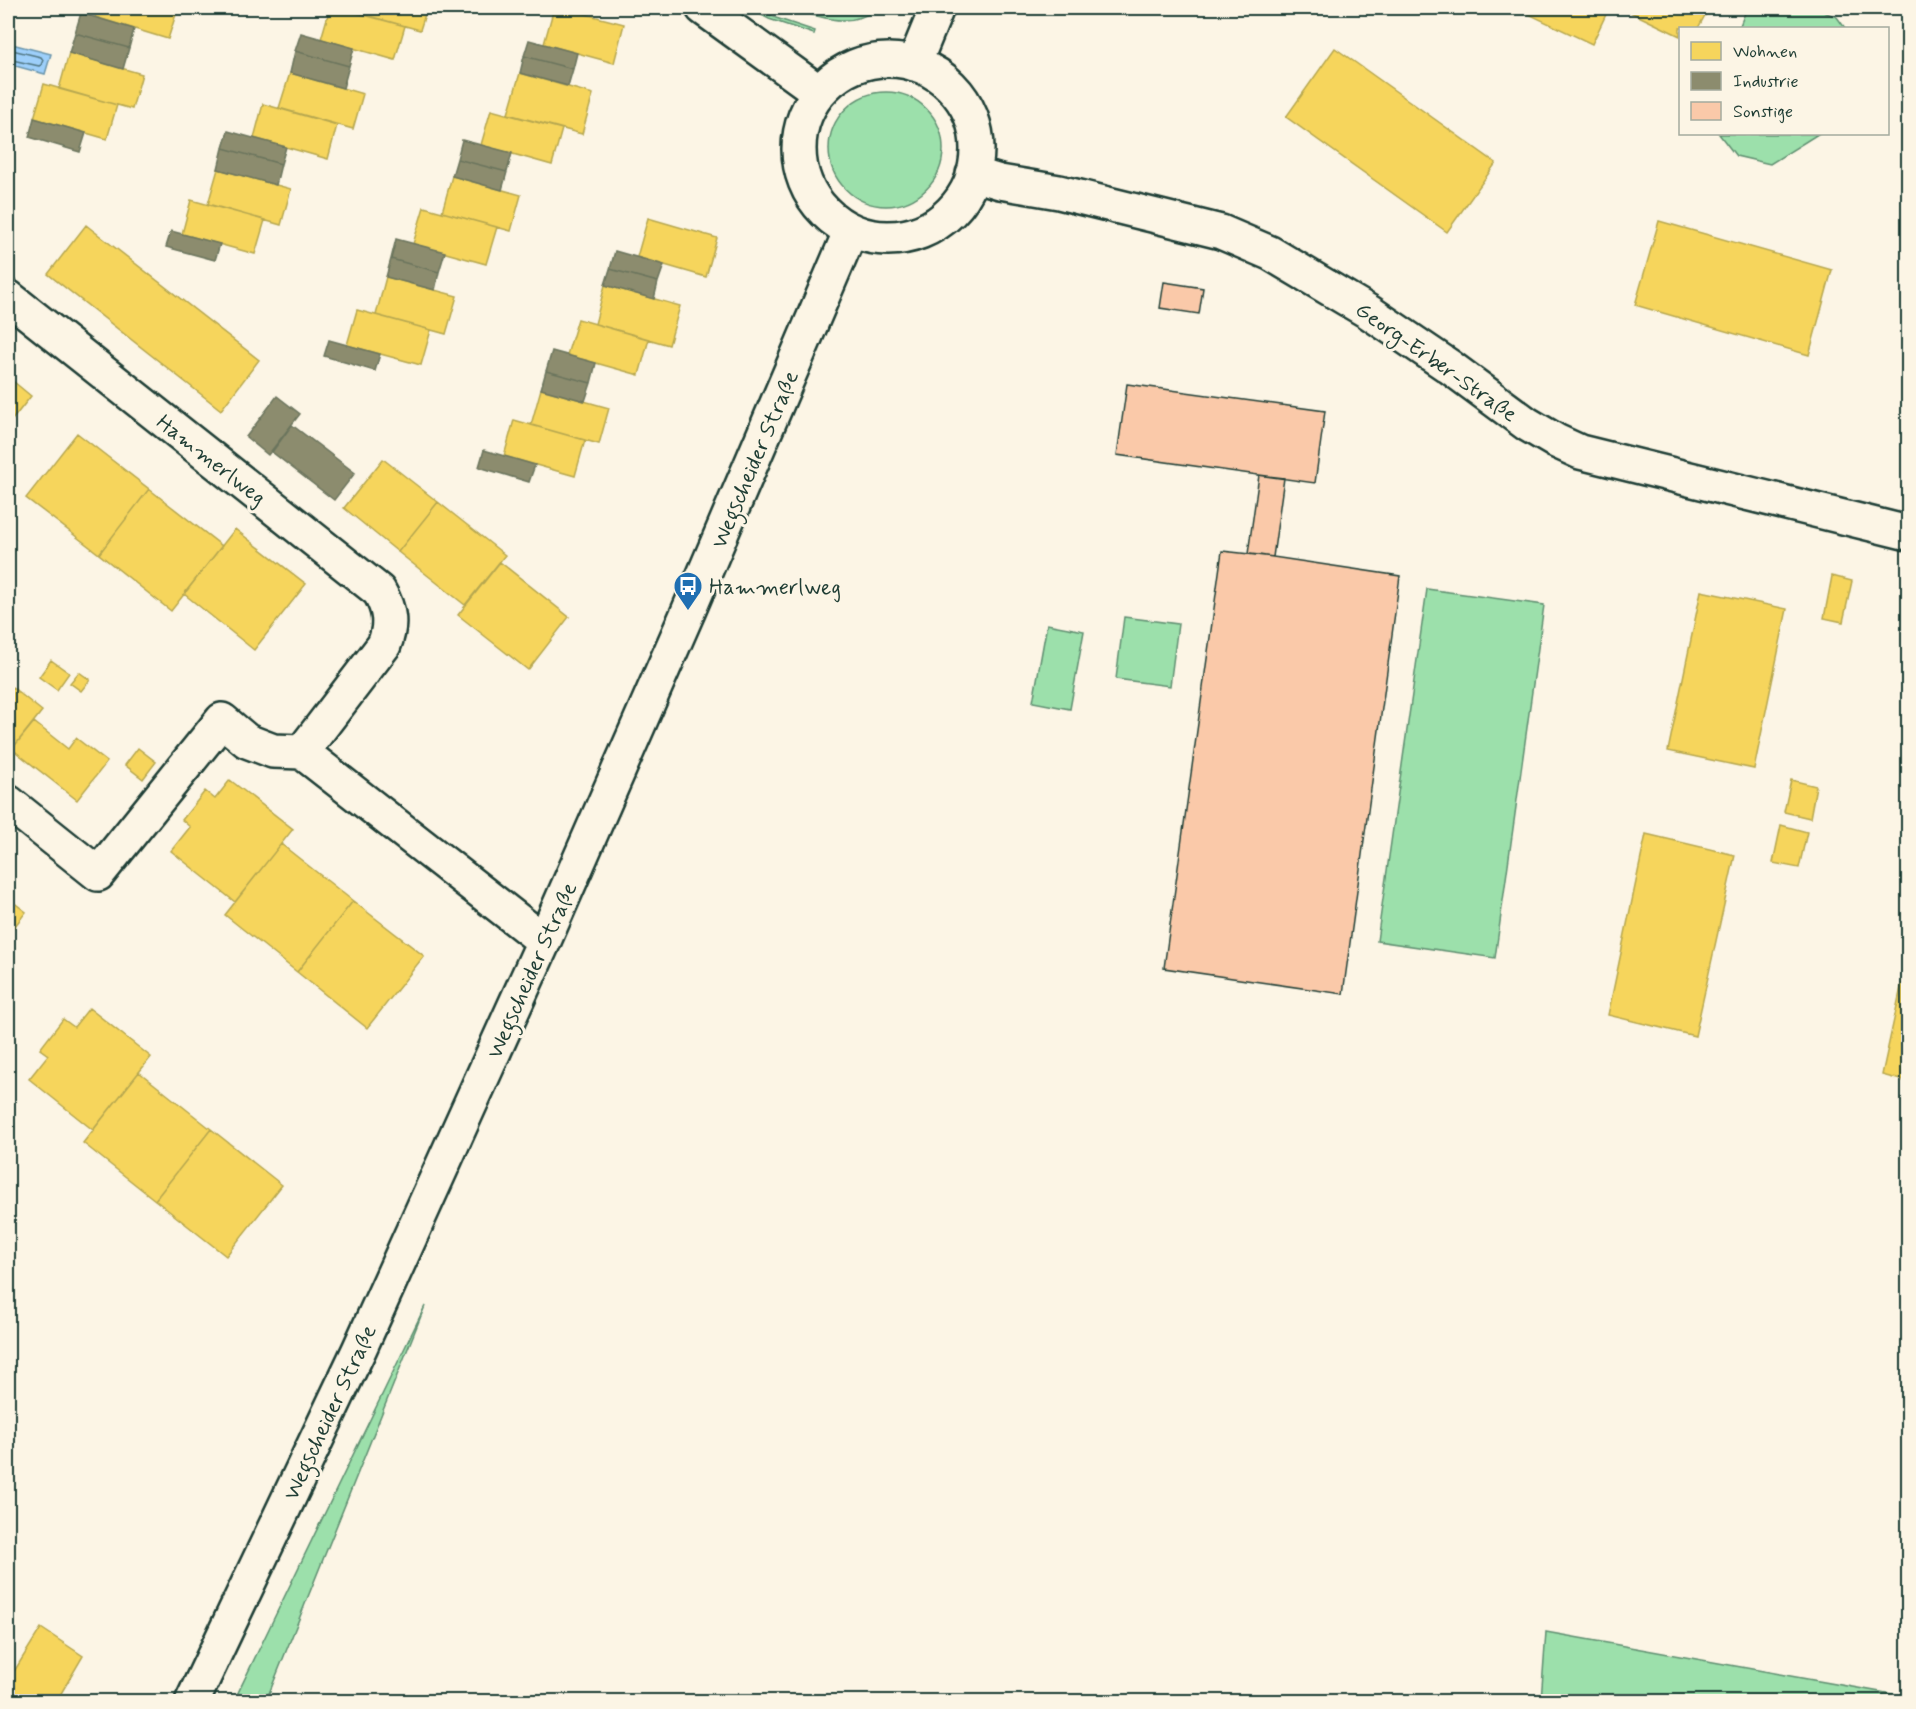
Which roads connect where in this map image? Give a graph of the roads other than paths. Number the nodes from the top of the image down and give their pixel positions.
1 (703, 8) edge
2 (937, 8) edge
3 (914, 64) junction
4 (819, 92) junction
5 (973, 174) junction
6 (851, 230) junction
7 (8, 297) edge
8 (1908, 533) edge
9 (302, 752) junction
10 (8, 802) edge
11 (544, 942) junction
12 (192, 1701) edge

1 - 4 street
2 - 3 street
3 - 4 street
3 - 5 street
4 - 6 street
5 - 6 street
5 - 8 street, Georg-Erber-Straße
6 - 11 street, Wegscheider Straße
7 - 9 street, Hammerlweg
9 - 10 street
9 - 11 street
11 - 12 street, Wegscheider Straße

